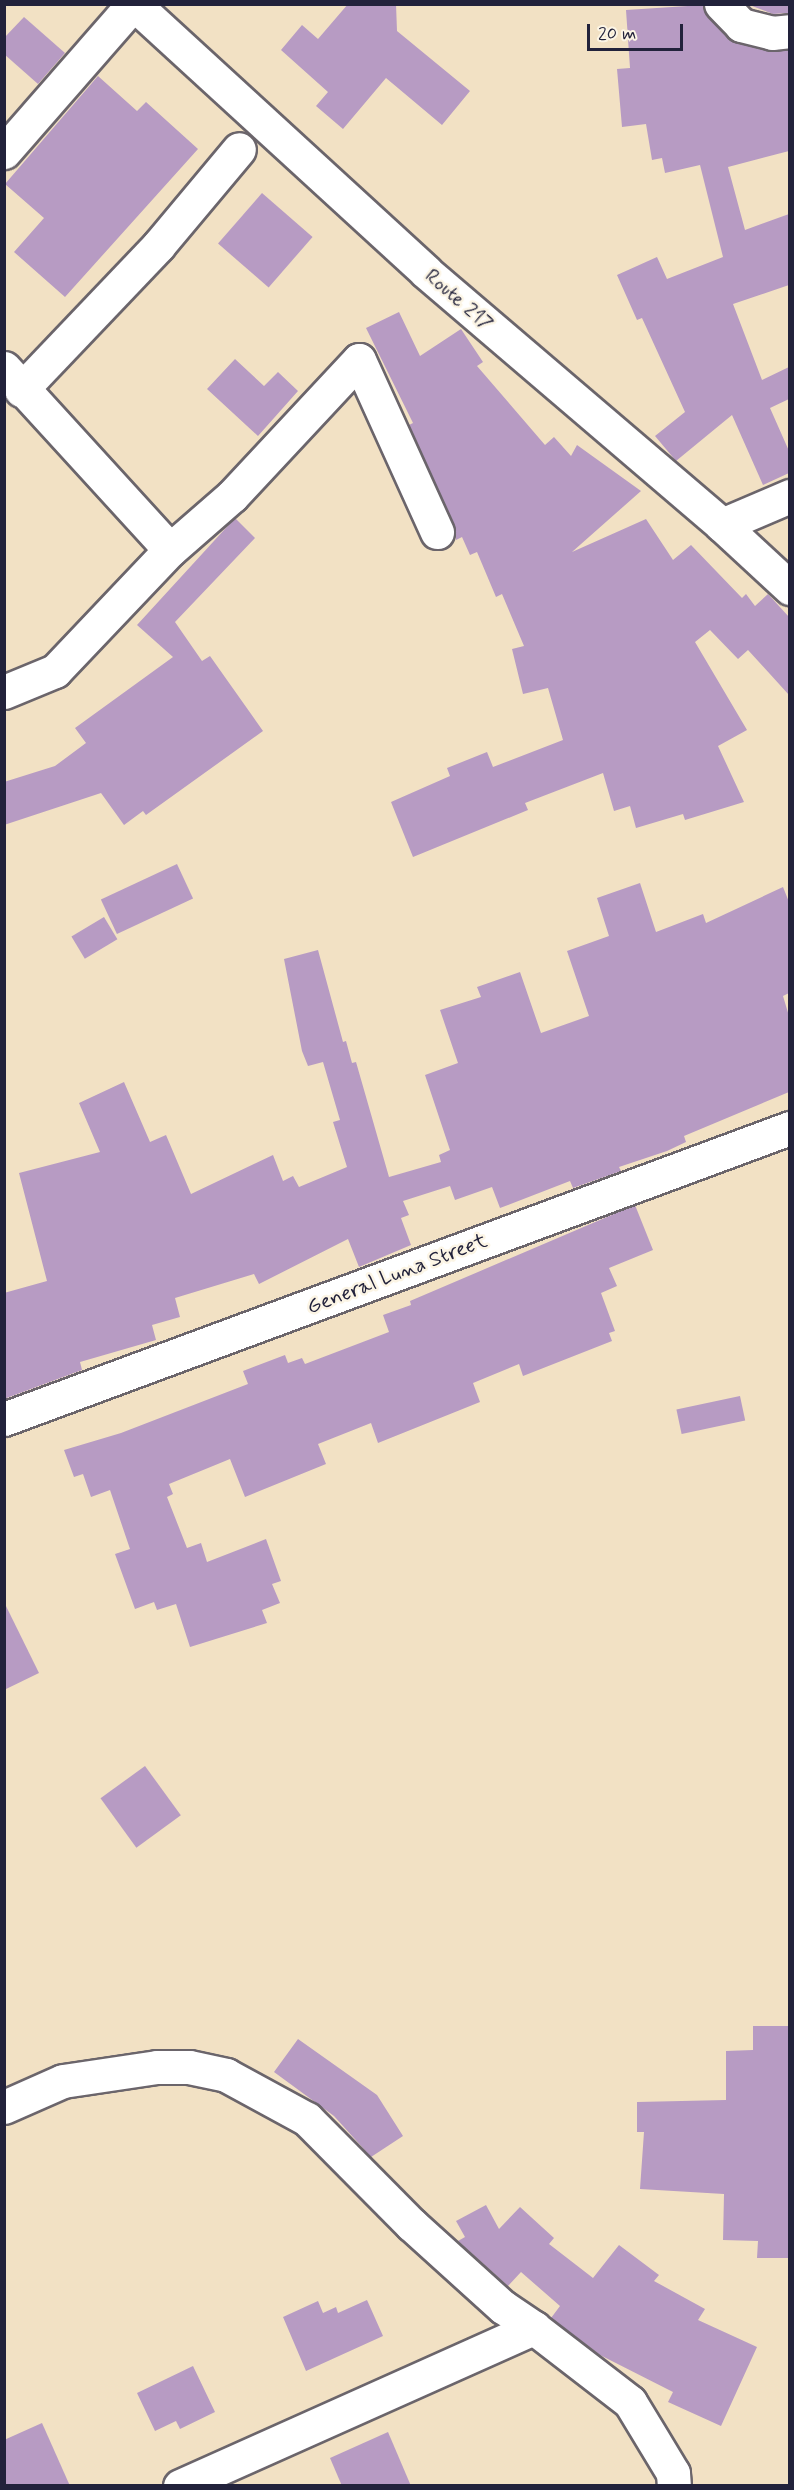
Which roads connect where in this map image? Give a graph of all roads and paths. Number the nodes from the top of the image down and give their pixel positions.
1 (133, 4) edge
2 (721, 4) edge
3 (789, 31) edge
4 (239, 149) dead end
5 (4, 152) edge
6 (13, 379) edge
7 (789, 496) edge
8 (722, 525) junction
9 (437, 532) dead end
10 (170, 550) junction
11 (789, 588) edge
12 (4, 692) edge
13 (789, 1128) edge
14 (4, 1419) edge
15 (4, 2107) edge
16 (534, 2328) junction
17 (180, 2486) edge
18 (674, 2486) edge

1 - 5 street
1 - 8 street, Route 217
2 - 3 street
4 - 6 street
6 - 10 street
7 - 8 street
8 - 11 street, Route 217
9 - 10 street
10 - 12 street
13 - 14 street, General Luna Street
15 - 16 street
16 - 17 street
16 - 18 street

